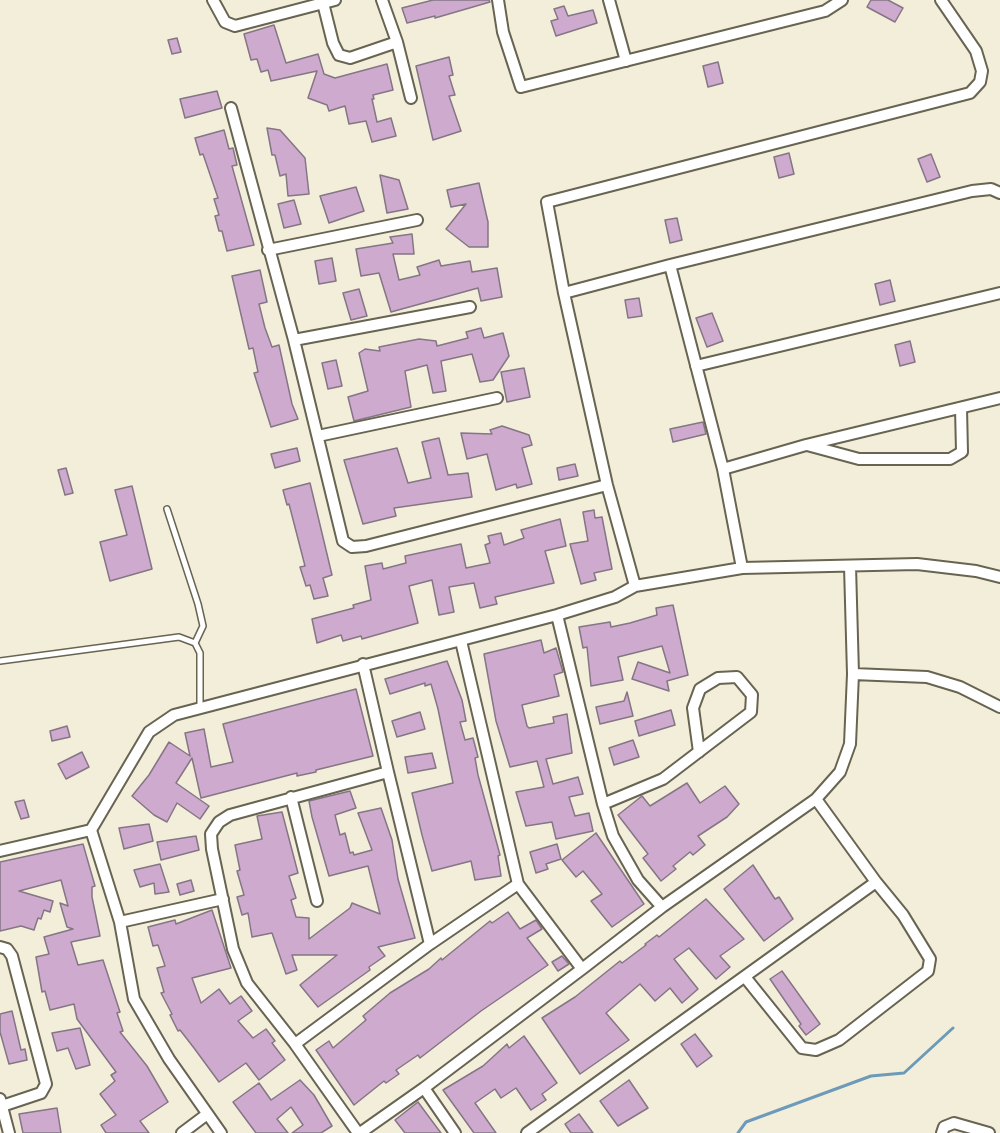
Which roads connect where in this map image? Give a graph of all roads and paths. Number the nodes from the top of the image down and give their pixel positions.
1 (213, 0) edge
2 (335, 0) edge
3 (382, 0) edge
4 (498, 0) edge
5 (609, 0) edge
6 (842, 0) edge
7 (941, 0) edge
8 (323, 3) junction
9 (398, 42) junction
10 (626, 61) junction
11 (411, 98) dead end
12 (231, 108) dead end
13 (1000, 193) edge
14 (417, 220) dead end
15 (268, 250) junction
16 (670, 264) junction
17 (564, 293) junction
18 (1000, 293) edge
19 (470, 307) dead end
20 (294, 340) junction
21 (696, 366) junction
22 (497, 398) dead end
23 (1000, 398) edge
24 (961, 408) junction
25 (318, 436) junction
26 (806, 445) junction
27 (723, 469) junction
28 (607, 485) junction
29 (167, 508) dead end
30 (850, 566) junction
31 (742, 568) junction
32 (1000, 577) edge
33 (635, 586) junction
34 (557, 615) junction
35 (461, 641) junction
36 (195, 643) junction
37 (0, 661) edge
38 (363, 664) junction
39 (853, 674) junction
40 (1000, 707) edge
41 (200, 708) junction
42 (699, 752) junction
43 (388, 772) junction
44 (291, 797) junction
45 (816, 799) junction
46 (603, 804) junction
47 (91, 830) junction
48 (0, 851) edge
49 (876, 882) junction
50 (518, 884) junction
51 (223, 899) junction
52 (317, 902) dead end
53 (662, 907) junction
54 (120, 922) junction
55 (430, 944) junction
56 (0, 947) edge
57 (582, 969) junction
58 (745, 977) junction
59 (295, 1044) junction
60 (424, 1088) junction
61 (1, 1103) edge
62 (206, 1115) junction
63 (9, 1133) edge
64 (182, 1133) edge
65 (221, 1133) edge
66 (359, 1133) edge
67 (455, 1133) edge
68 (527, 1133) edge
69 (942, 1133) edge
70 (989, 1133) edge

1 - 8 street
2 - 8 street
3 - 9 street
4 - 10 street
5 - 10 street
6 - 10 street
7 - 17 street
8 - 9 street
9 - 11 street
12 - 15 street
13 - 16 street
14 - 15 street
15 - 20 street
16 - 17 street
16 - 21 street
17 - 28 street
18 - 21 street
19 - 20 street
20 - 25 street
21 - 27 street
22 - 25 street
23 - 24 street
24 - 26 street
24 - 26 street
25 - 28 street
26 - 27 street
27 - 31 street
28 - 33 street
29 - 36 lane
30 - 31 street
30 - 32 street
30 - 39 street
31 - 33 street
33 - 34 street
34 - 35 street
34 - 46 street
35 - 38 street
35 - 50 street
36 - 37 lane
36 - 41 lane
38 - 41 street
38 - 43 street
39 - 40 street
39 - 45 street
41 - 47 street
42 - 42 street
42 - 46 street
43 - 44 street
43 - 55 street
44 - 51 street
44 - 52 street
45 - 49 street
45 - 53 street
46 - 53 street
47 - 48 street
47 - 54 street
49 - 58 street
49 - 58 street
50 - 55 street
50 - 57 street
51 - 54 street
51 - 59 street
53 - 57 street
54 - 62 street
55 - 59 street
56 - 61 street
57 - 60 street
58 - 68 street
59 - 66 street
60 - 66 street
60 - 67 street
61 - 63 street
62 - 64 street
62 - 65 street
69 - 70 street

